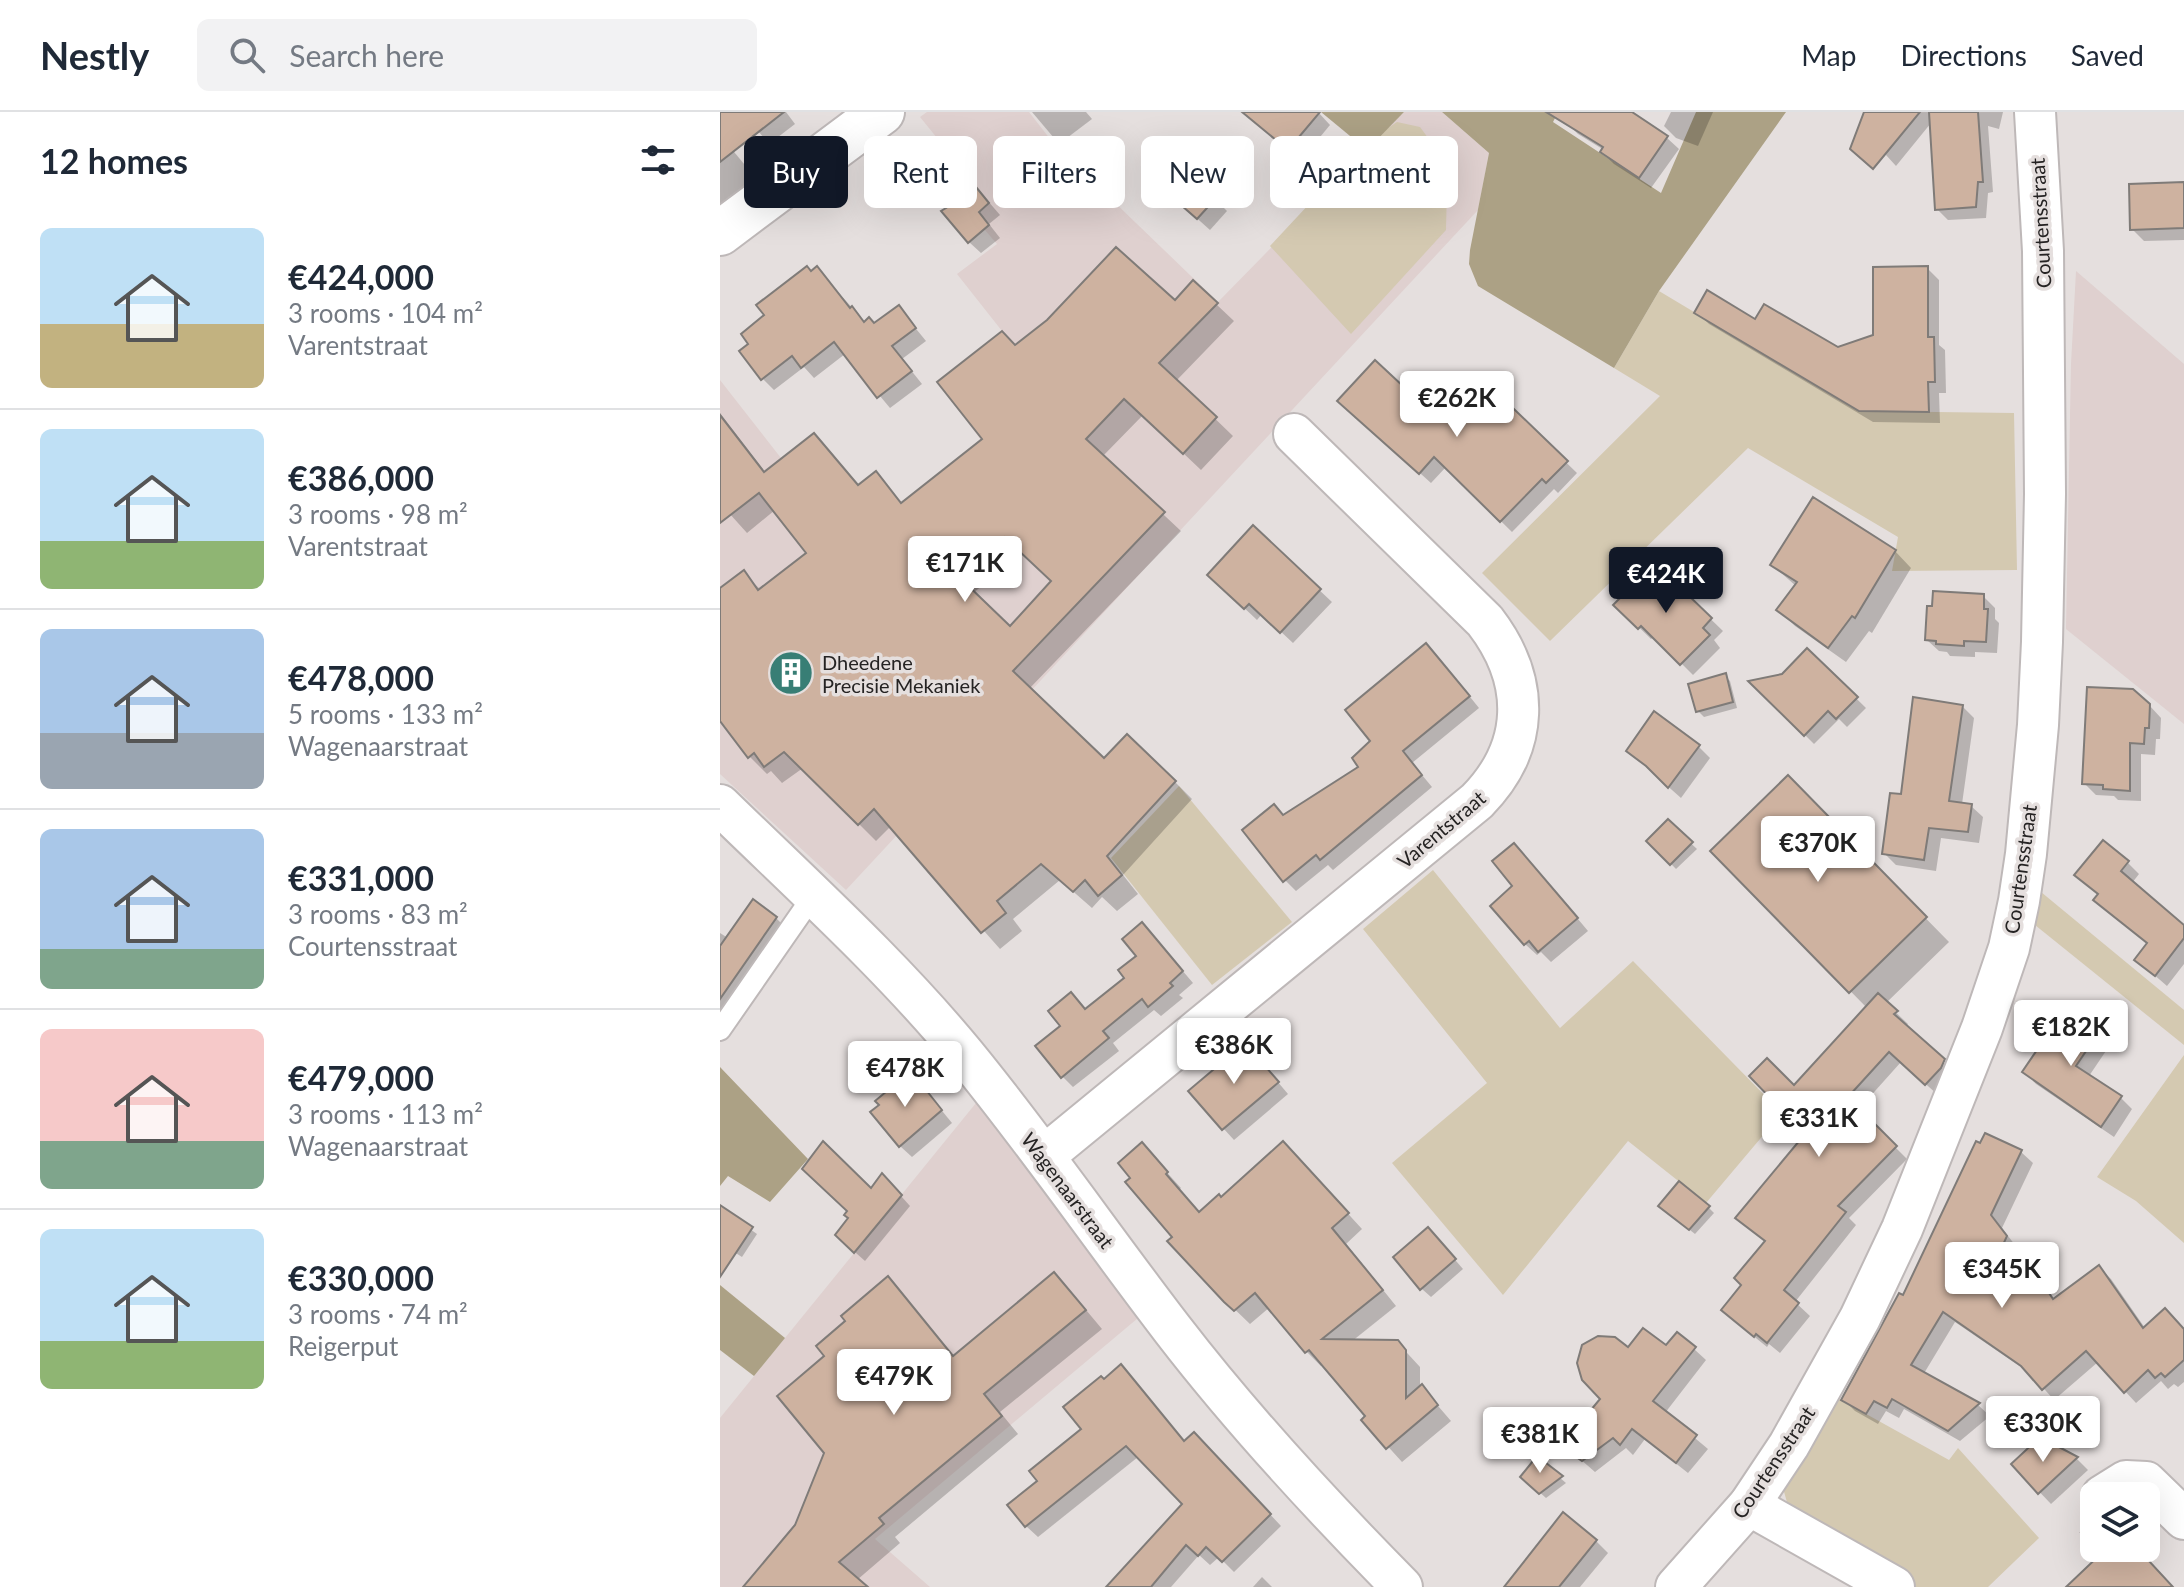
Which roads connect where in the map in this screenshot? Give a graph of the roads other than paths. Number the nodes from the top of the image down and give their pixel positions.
1 (882, 112) edge
2 (2035, 112) edge
3 (720, 233) edge
4 (1294, 434) dead end
5 (720, 805) edge
6 (813, 896) junction
7 (720, 1030) edge
8 (1044, 1156) junction
9 (2124, 1482) edge
10 (2146, 1482) edge
11 (2160, 1496) edge
12 (1749, 1505) junction
13 (2184, 1519) edge
14 (1402, 1587) edge
15 (1676, 1587) edge
16 (1894, 1587) edge

1 - 3 street
2 - 12 street, Courtensstraat
4 - 8 street, Varentstraat
5 - 6 street, Wagenaarstraat
6 - 7 lane
6 - 8 street, Wagenaarstraat
8 - 14 street, Wagenaarstraat
9 - 10 street
11 - 13 street
12 - 15 street, Courtensstraat
12 - 16 street

